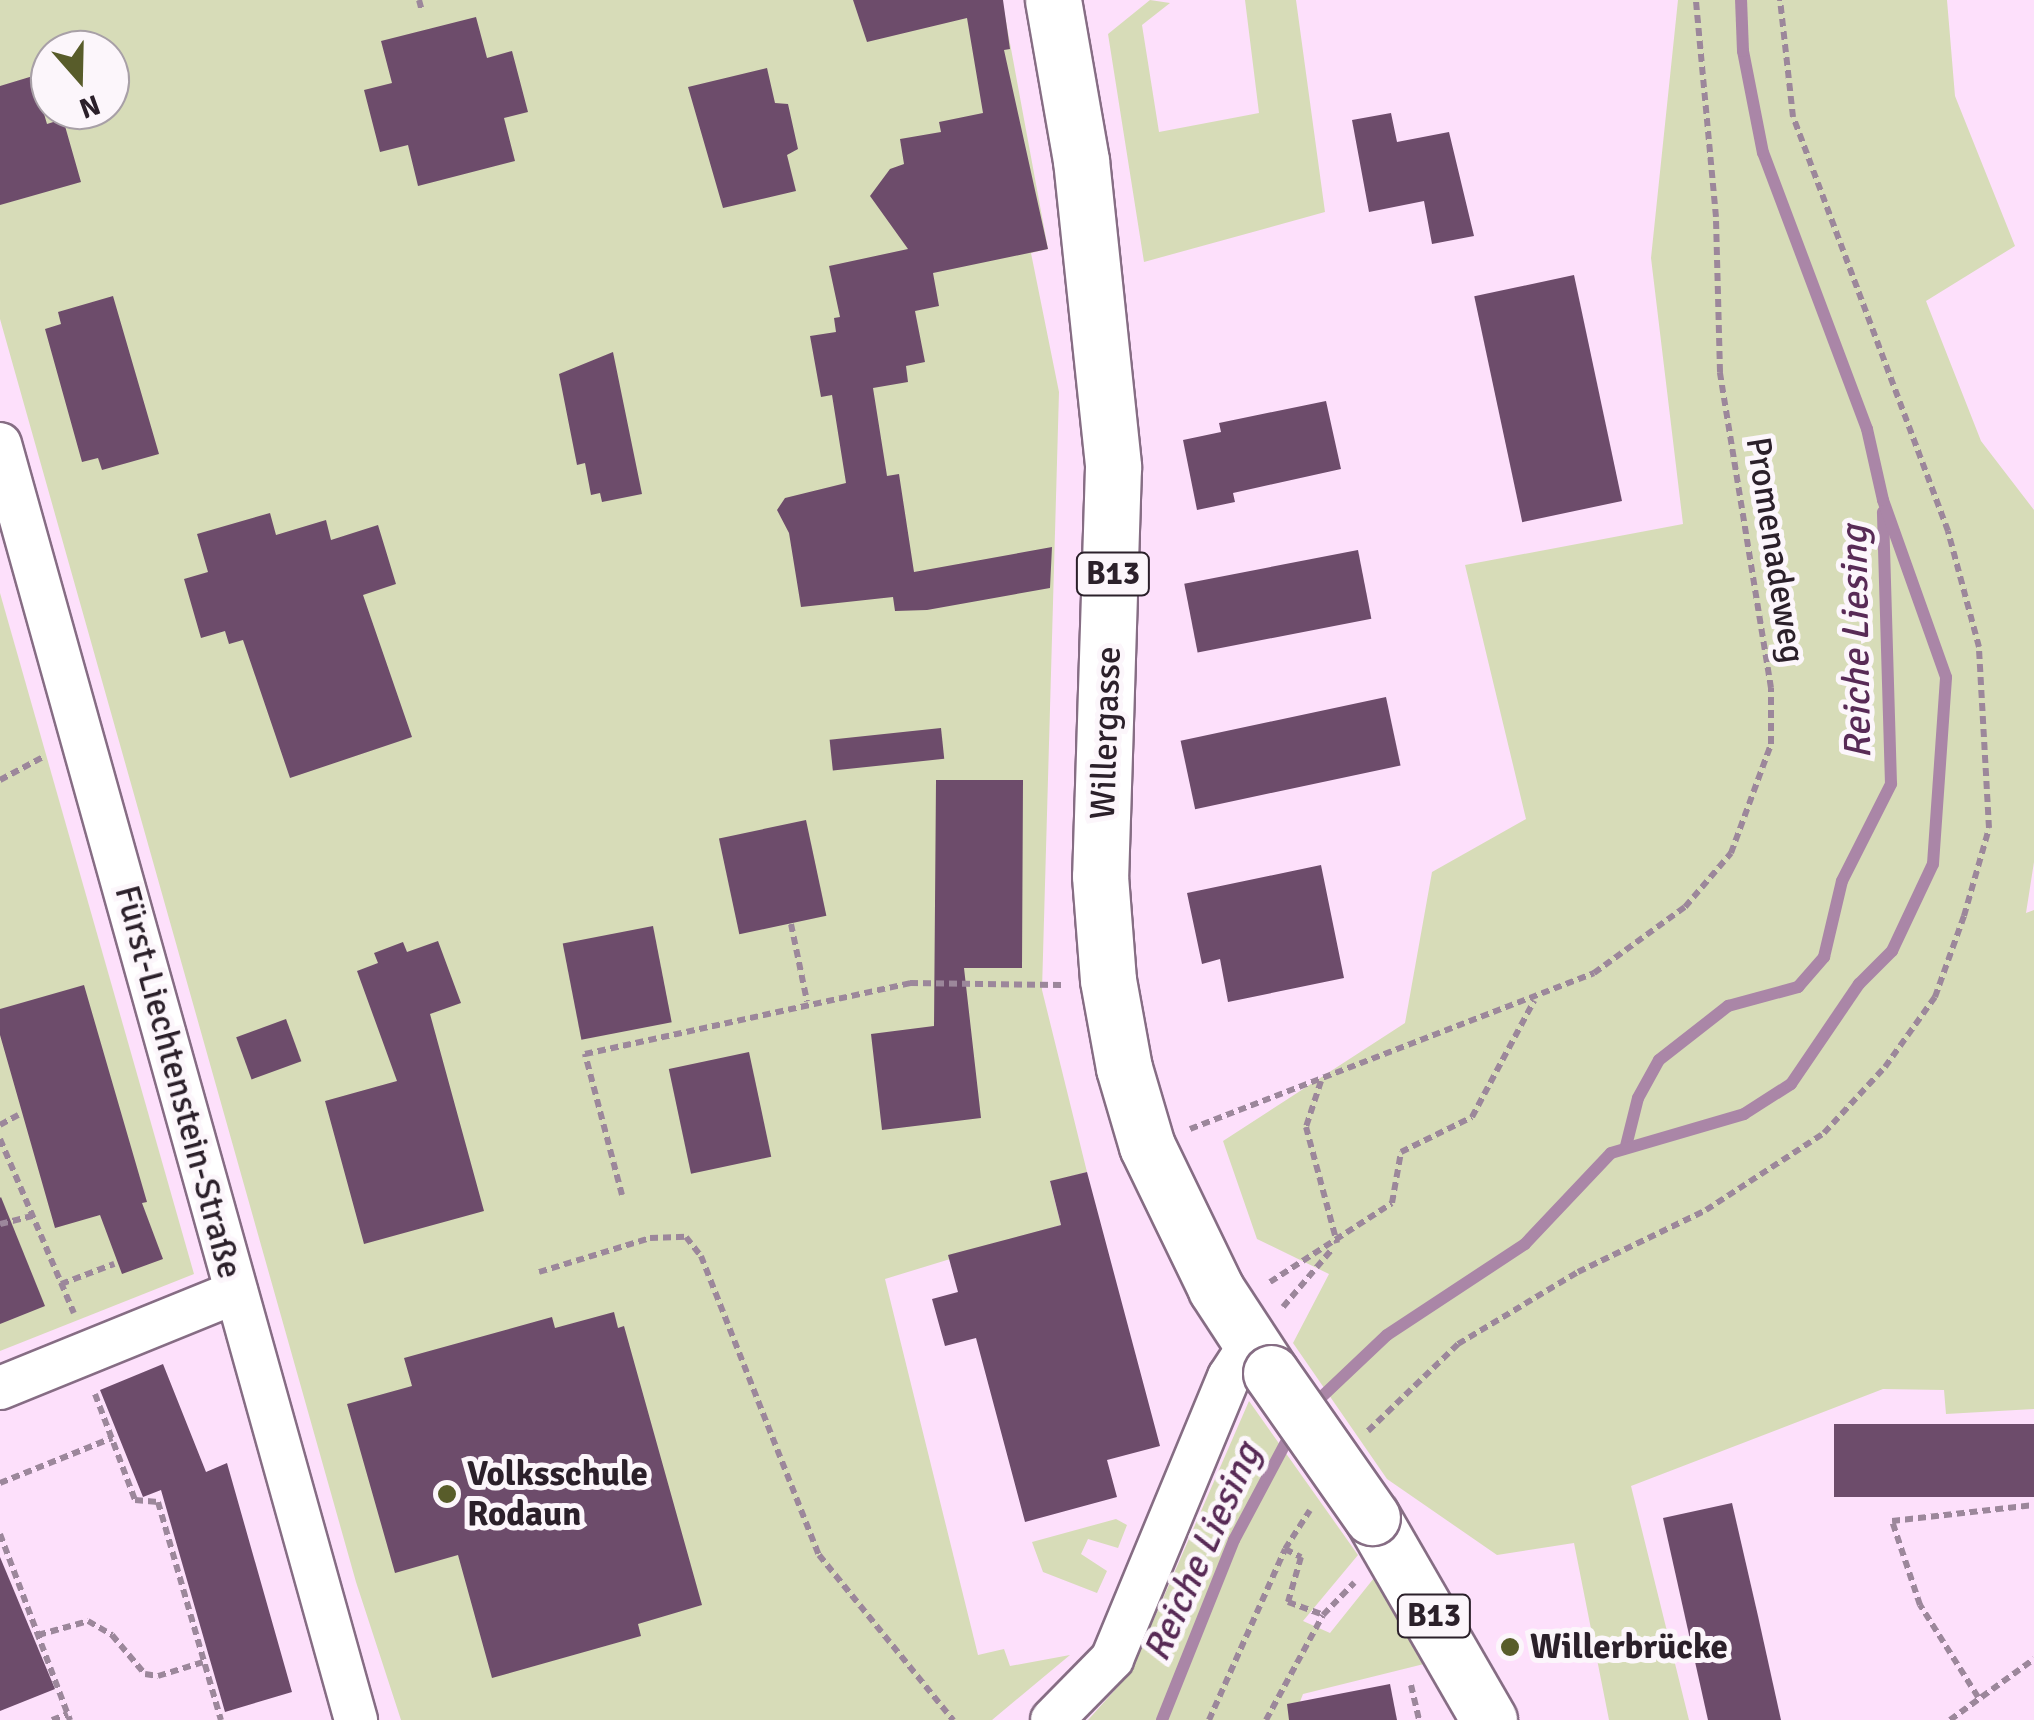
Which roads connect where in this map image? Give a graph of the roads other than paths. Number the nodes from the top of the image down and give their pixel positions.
1 (1054, 0) edge
2 (0, 444) edge
3 (236, 1292) junction
4 (1260, 1358) junction
5 (0, 1388) edge
6 (356, 1720) edge
7 (1052, 1720) edge
8 (1489, 1720) edge

1 - 4 main road, Willergasse / B13
2 - 3 street, Fürst-Liechtenstein-Straße
3 - 5 street
3 - 6 street, Fürst-Liechtenstein-Straße
4 - 7 street
4 - 8 main road, B13, bridge

